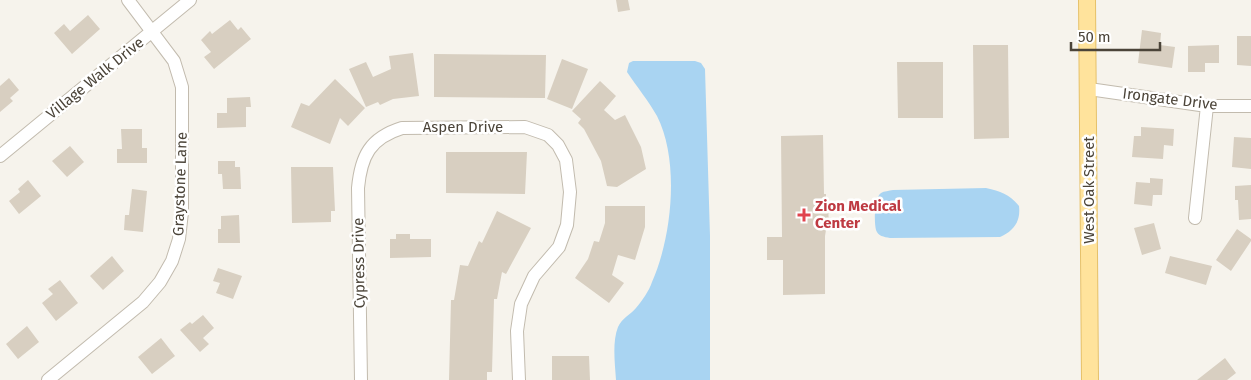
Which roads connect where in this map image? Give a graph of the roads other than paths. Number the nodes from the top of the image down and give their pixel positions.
1 (128, 0) edge
2 (190, 0) edge
3 (1088, 0) edge
4 (153, 31) junction
5 (1089, 89) junction
6 (1208, 106) junction
7 (1251, 106) edge
8 (369, 148) joint
9 (0, 156) edge
10 (1195, 218) dead end
11 (48, 380) edge
12 (361, 380) edge
13 (518, 380) edge
14 (1090, 380) edge

1 - 4 street, Graystone Lane
2 - 4 street, Village Walk Drive
3 - 5 main road, West Oak Street
4 - 9 street, Village Walk Drive
4 - 11 street, Graystone Lane
5 - 6 street, Irongate Drive
5 - 14 main road, West Oak Street
6 - 7 street, Irongate Drive
6 - 10 street
8 - 12 street, Cypress Drive
8 - 13 street, Aspen Drive

